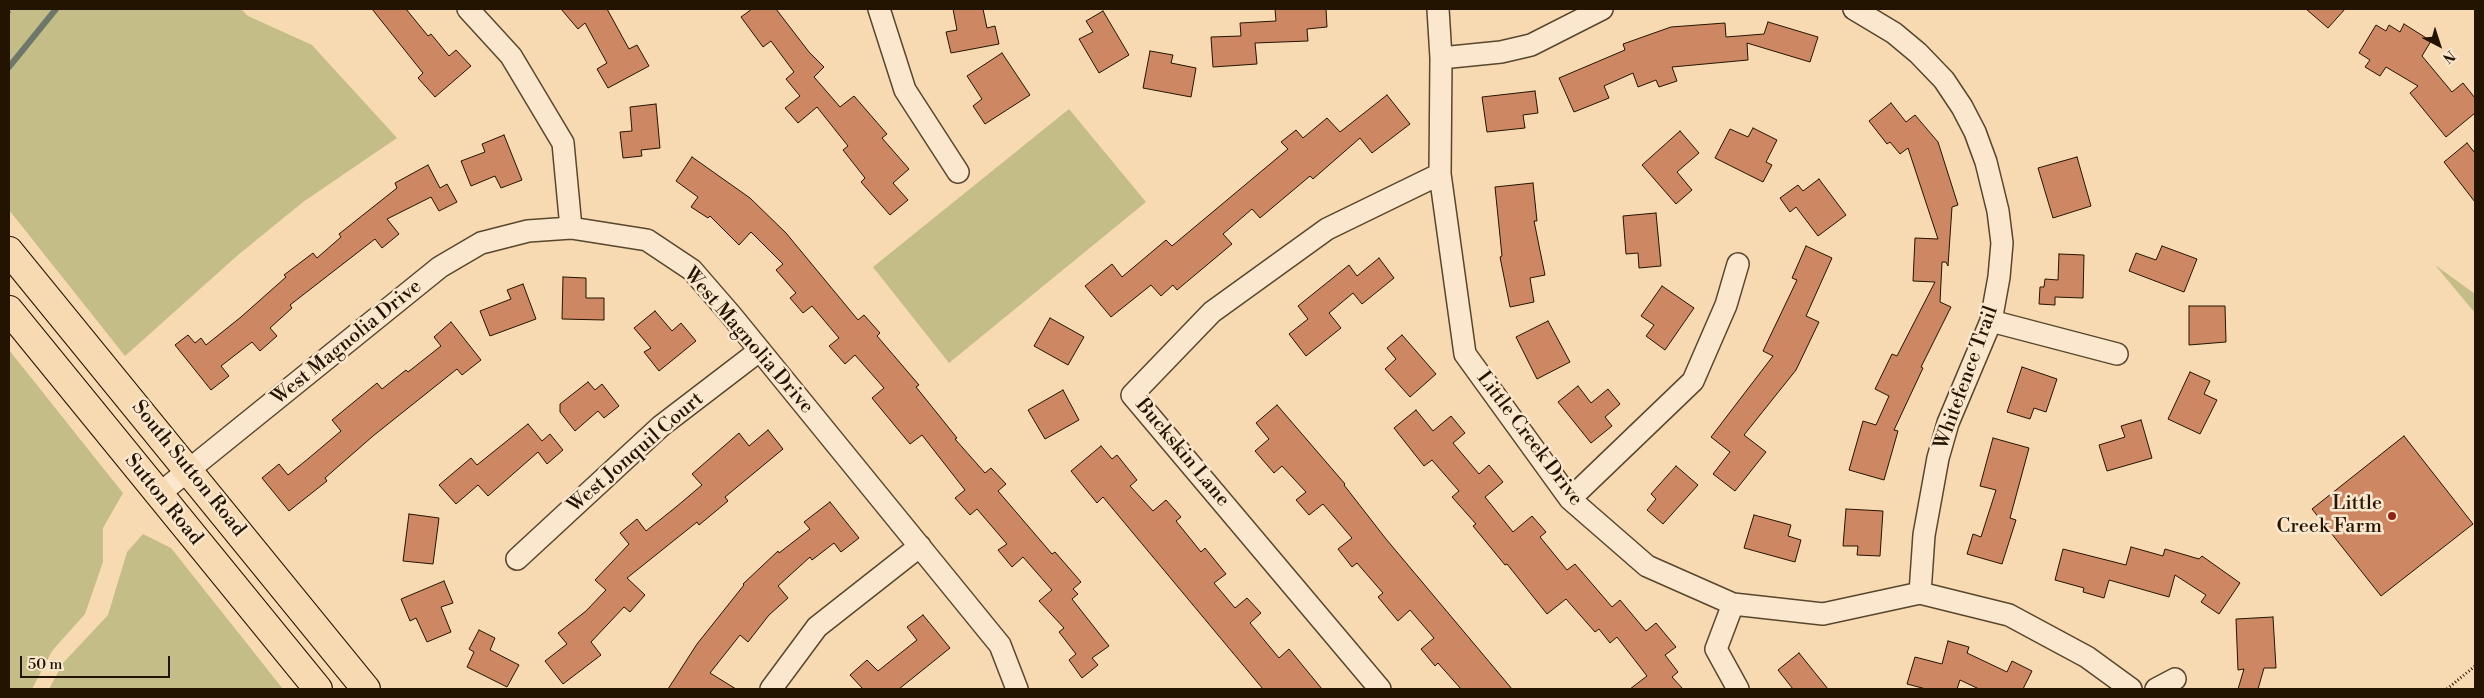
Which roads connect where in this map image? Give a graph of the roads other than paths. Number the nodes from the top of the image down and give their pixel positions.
1 (468, 9) edge
2 (880, 9) edge
3 (1438, 9) edge
4 (1602, 9) edge
5 (1854, 9) edge
6 (1441, 58) junction
7 (958, 172) dead end
8 (1440, 174) junction
9 (571, 228) junction
10 (9, 251) edge
11 (1738, 264) dead end
12 (9, 310) edge
13 (1991, 321) junction
14 (759, 351) junction
15 (2117, 354) dead end
16 (190, 471) junction
17 (159, 494) junction
18 (1570, 499) junction
19 (920, 546) junction
20 (518, 559) dead end
21 (1920, 594) junction
22 (1733, 604) junction
23 (2176, 679) dead end
24 (318, 689) edge
25 (366, 689) edge
26 (771, 689) edge
27 (1017, 689) edge
28 (1380, 689) edge
29 (1738, 689) edge
30 (2131, 689) edge
31 (2156, 689) edge

1 - 9 street
2 - 7 street
3 - 6 street, Little Creek Drive
4 - 6 street
5 - 13 street, Whitefence Trail
6 - 8 street, Little Creek Drive
8 - 18 street, Little Creek Drive
8 - 28 street, Buckskin Lane
9 - 14 street, West Magnolia Drive
9 - 16 street, West Magnolia Drive
10 - 16 main road, South Sutton Road
11 - 18 street
12 - 17 main road, Sutton Road
13 - 15 street
13 - 21 street, Whitefence Trail
14 - 19 street, West Magnolia Drive
14 - 20 street, West Jonquil Court
16 - 17 street, West Magnolia Drive
16 - 25 main road, South Sutton Road
17 - 24 main road, Sutton Road
18 - 22 street, Little Creek Drive
19 - 26 street
19 - 27 street, West Magnolia Drive
21 - 22 street, Little Creek Drive
21 - 30 street, Little Creek Drive
22 - 29 street
23 - 31 street

